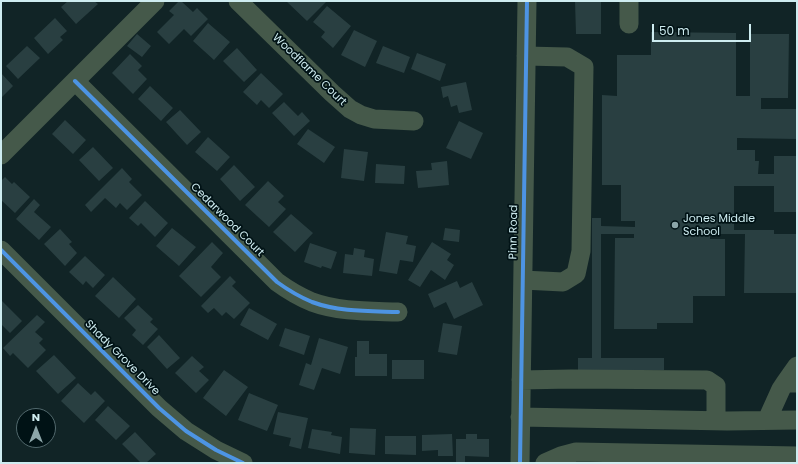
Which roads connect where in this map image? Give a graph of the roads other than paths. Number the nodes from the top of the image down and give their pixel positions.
1 (156, 1) edge
2 (238, 1) edge
3 (527, 1) edge
4 (629, 1) edge
5 (628, 24) dead end
6 (526, 56) junction
7 (75, 81) junction
8 (414, 121) dead end
9 (1, 155) edge
10 (1, 250) edge
11 (523, 280) junction
12 (398, 312) dead end
13 (797, 366) edge
14 (521, 380) junction
15 (791, 383) edge
16 (520, 417) junction
17 (767, 420) junction
18 (797, 420) edge
19 (716, 421) junction
20 (797, 456) edge
21 (242, 463) edge
22 (520, 463) edge
23 (545, 463) edge

1 - 7 street
2 - 8 street, Woodflame Court
3 - 6 street, Pinn Road
4 - 5 street
6 - 11 street, Pinn Road
6 - 11 street
7 - 9 street
7 - 12 street, Cedarwood Court
10 - 21 street, Shady Grove Drive
11 - 14 street, Pinn Road
13 - 15 street
14 - 16 street, Pinn Road
14 - 19 street
15 - 17 street
16 - 19 street
16 - 22 street, Pinn Road
17 - 18 street
17 - 19 street
20 - 23 street

